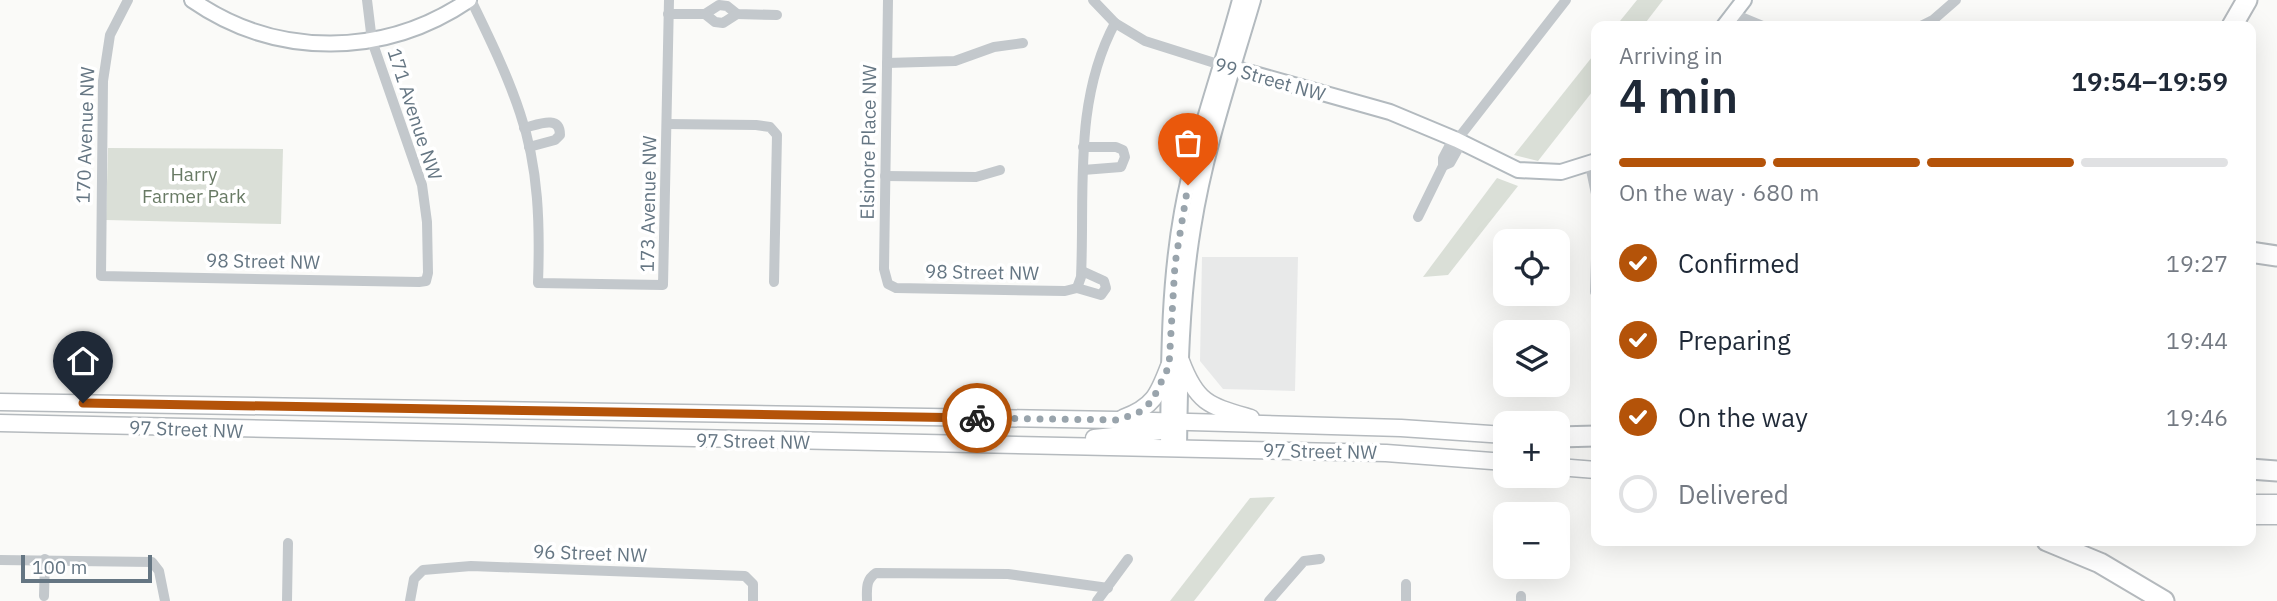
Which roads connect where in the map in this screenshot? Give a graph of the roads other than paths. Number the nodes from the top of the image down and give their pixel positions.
1 (128, 0) edge
2 (192, 0) edge
3 (367, 0) edge
4 (470, 0) edge
5 (669, 0) edge
6 (888, 0) edge
7 (1093, 0) edge
8 (1240, 0) edge
9 (1254, 0) edge
10 (1566, 0) edge
11 (1744, 0) edge
12 (2247, 0) edge
13 (1950, 2) edge
14 (668, 14) junction
15 (705, 14) junction
16 (1734, 14) junction
17 (737, 15) junction
18 (777, 15) dead end
19 (1728, 21) edge
20 (1751, 21) edge
21 (1927, 21) edge
22 (2235, 21) edge
23 (1115, 23) junction
24 (372, 41) junction
25 (1023, 43) dead end
26 (887, 63) junction
27 (1227, 66) junction
28 (667, 124) junction
29 (524, 128) junction
30 (1457, 140) junction
31 (529, 147) junction
32 (1083, 147) junction
33 (1591, 164) edge
34 (1000, 170) dead end
35 (1083, 170) junction
36 (886, 176) junction
37 (1418, 217) dead end
38 (2256, 253) edge
39 (2277, 256) edge
40 (1082, 271) junction
41 (101, 276) joint
42 (426, 281) joint
43 (774, 282) dead end
44 (888, 284) joint
45 (1077, 288) junction
46 (1175, 364) junction
47 (0, 401) edge
48 (1117, 420) junction
49 (0, 424) edge
50 (1274, 424) junction
51 (1172, 425) junction
52 (1493, 434) edge
53 (1591, 436) edge
54 (1570, 437) edge
55 (1570, 439) edge
56 (1591, 441) edge
57 (1018, 445) junction
58 (1174, 448) junction
59 (1493, 461) edge
60 (1570, 468) edge
61 (2256, 469) edge
62 (1591, 470) edge
63 (2277, 471) edge
64 (2256, 503) edge
65 (2277, 503) edge
66 (2256, 516) edge
67 (2277, 516) edge
68 (288, 543) dead end
69 (2059, 546) edge
70 (45, 559) junction
71 (1128, 559) dead end
72 (1320, 559) dead end
73 (0, 560) edge
74 (1406, 584) dead end
75 (1108, 588) junction
76 (44, 596) dead end
77 (165, 601) edge
78 (287, 601) edge
79 (410, 601) edge
80 (753, 601) edge
81 (867, 601) edge
82 (1097, 601) edge
83 (1269, 601) edge
84 (1406, 601) edge
85 (2164, 601) edge

1 - 41 street, 170 Avenue NW
2 - 24 street
3 - 24 street, 171 Avenue NW
4 - 24 street
4 - 29 street
5 - 14 street, 173 Avenue NW
6 - 26 street, Elsinore Place NW
7 - 23 street, 99 Street NW
8 - 27 street
9 - 27 street
10 - 30 street
11 - 16 street
12 - 22 highway
13 - 21 street
14 - 15 street
14 - 28 street, 173 Avenue NW
15 - 17 street
15 - 17 street
16 - 19 street
16 - 20 street
17 - 18 street
23 - 27 street, 99 Street NW
23 - 32 street
24 - 42 street, 171 Avenue NW
25 - 26 street
26 - 36 street, Elsinore Place NW
27 - 30 street, 99 Street NW
27 - 46 street
28 - 31 street, 173 Avenue NW
28 - 43 street, 173 Avenue NW
29 - 31 street
29 - 31 street
30 - 33 street, 99 Street NW
30 - 37 street
32 - 35 street
32 - 35 street
34 - 36 street
35 - 40 street
36 - 44 street, Elsinore Place NW
38 - 39 highway
40 - 45 street
40 - 45 street, 98 Street NW
41 - 42 street, 98 Street NW
44 - 45 street, 98 Street NW
46 - 48 main road
46 - 50 main road
46 - 51 street
47 - 48 main road, 97 Street NW
48 - 51 main road, 97 Street NW
49 - 57 main road, 97 Street NW
50 - 51 main road, 97 Street NW
50 - 52 main road, 97 Street NW
51 - 57 main road
51 - 58 street
53 - 54 highway
55 - 56 main road
57 - 58 main road, 97 Street NW
58 - 59 main road, 97 Street NW
60 - 62 main road
61 - 63 highway
64 - 65 main road
66 - 67 main road
68 - 78 street
69 - 85 highway
70 - 73 street
70 - 76 street
70 - 77 street
71 - 75 street
72 - 83 street
74 - 84 street
75 - 81 street
75 - 82 street
79 - 80 street, 96 Street NW

